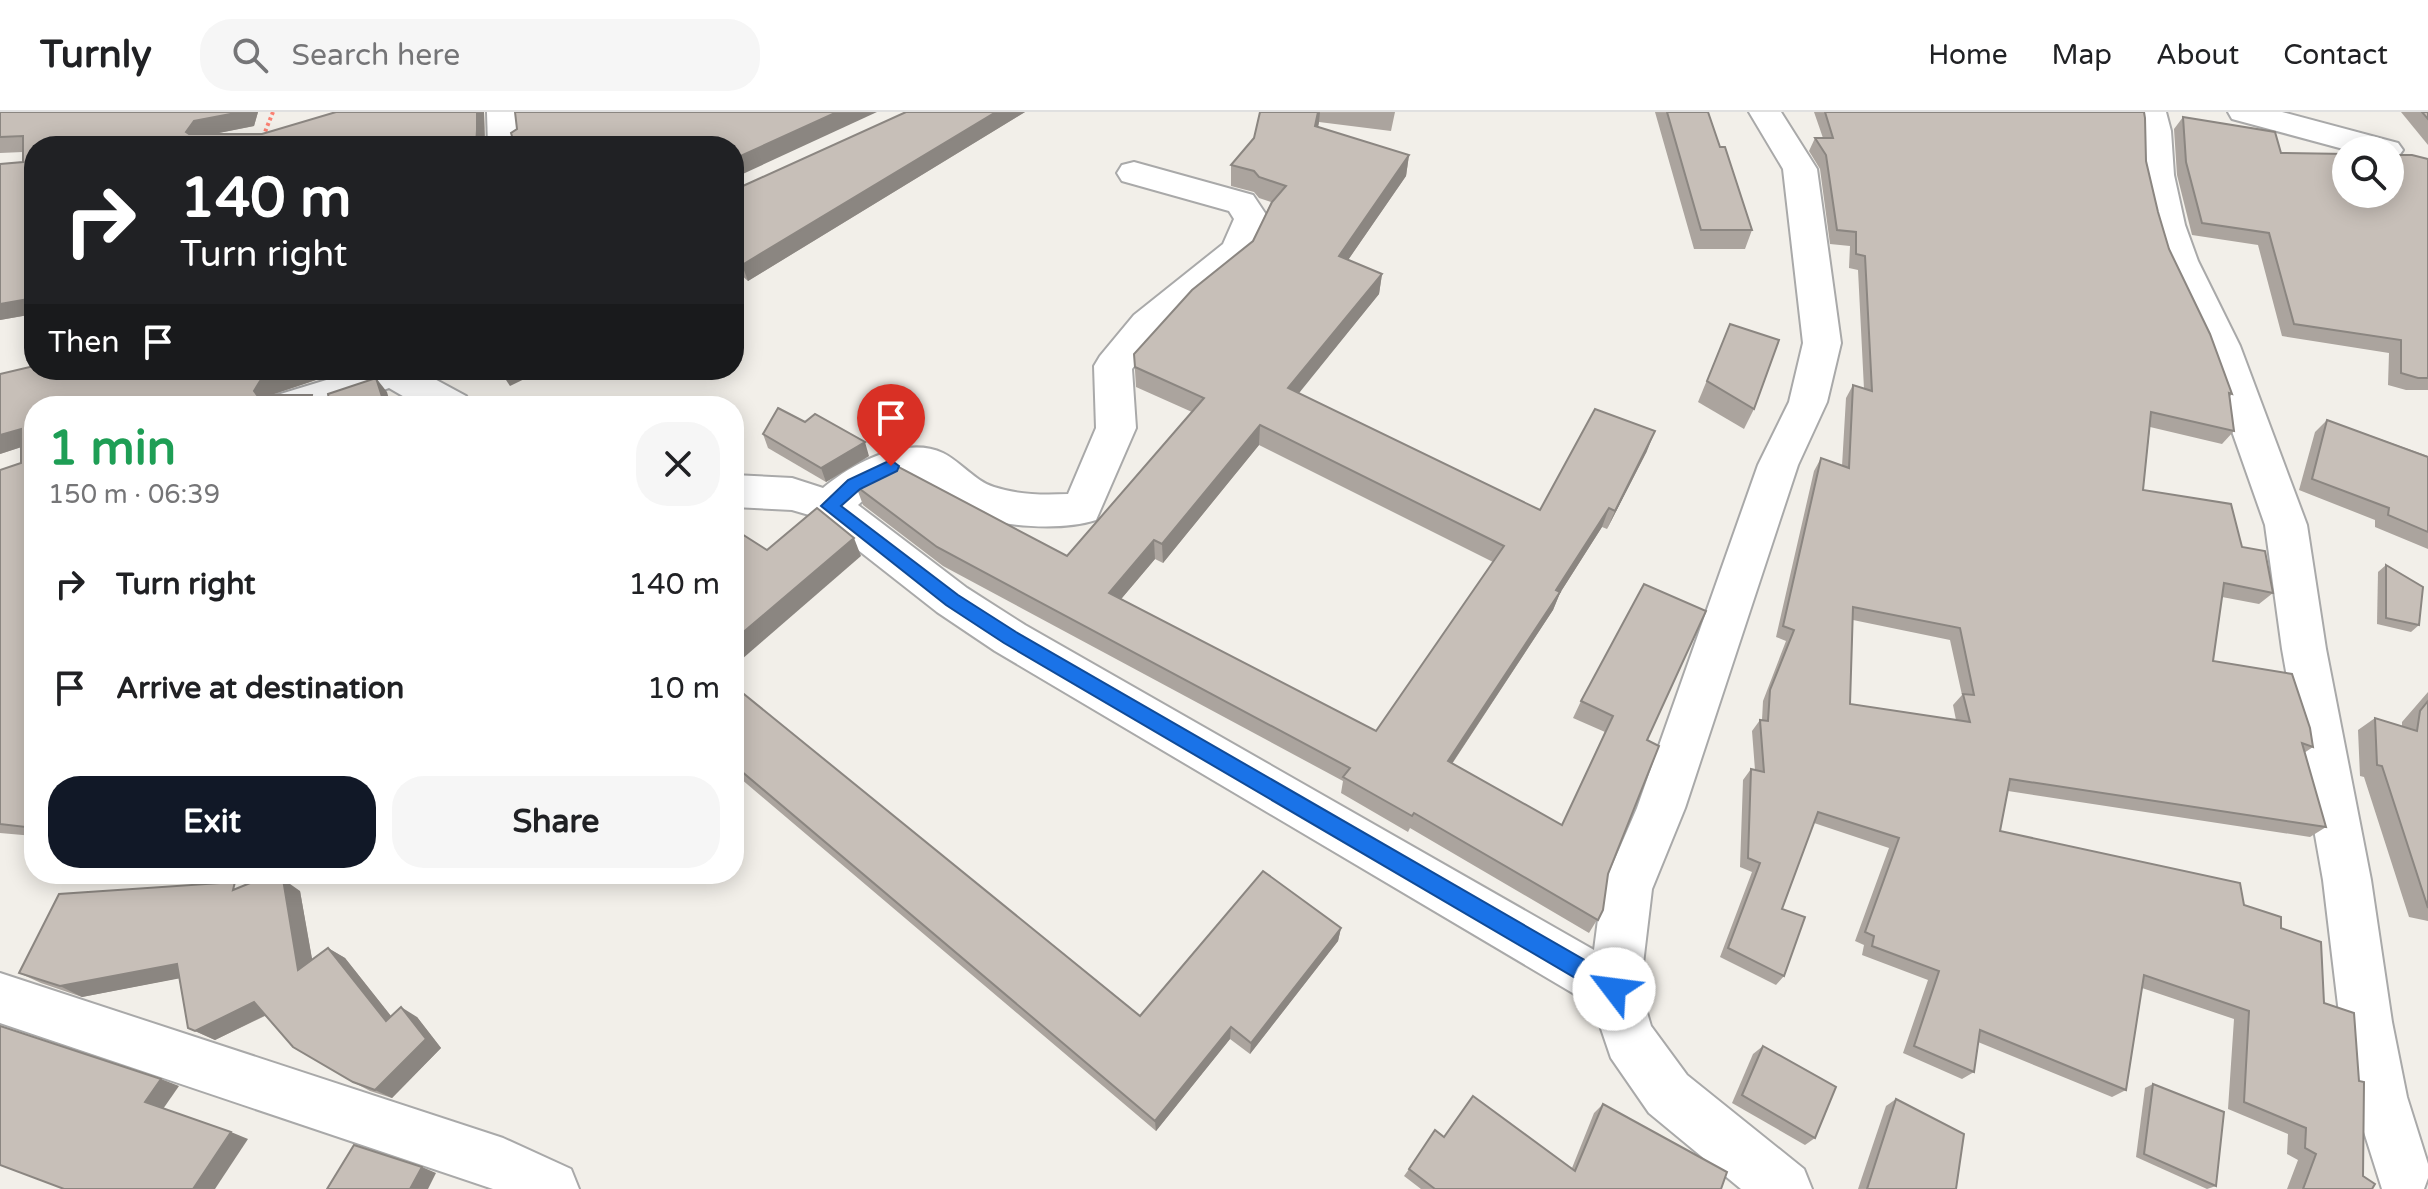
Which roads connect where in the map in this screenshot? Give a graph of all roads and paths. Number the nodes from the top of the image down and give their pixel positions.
1 (273, 112) edge
2 (503, 112) edge
3 (1765, 112) edge
4 (2150, 112) edge
5 (2255, 114) edge
6 (264, 136) edge
7 (504, 136) edge
8 (2335, 136) edge
9 (1134, 173) dead end
10 (372, 380) edge
11 (407, 380) edge
12 (323, 396) edge
13 (435, 396) edge
14 (744, 492) edge
15 (830, 506) junction
16 (1614, 989) junction
17 (0, 998) edge
18 (2402, 1178) edge
19 (551, 1189) edge
20 (1784, 1189) edge

1 - 6 path
2 - 7 street
3 - 16 street
4 - 18 street
5 - 8 street
9 - 15 street
10 - 12 street
11 - 13 street
14 - 15 street
15 - 16 street
16 - 20 street
17 - 19 street

